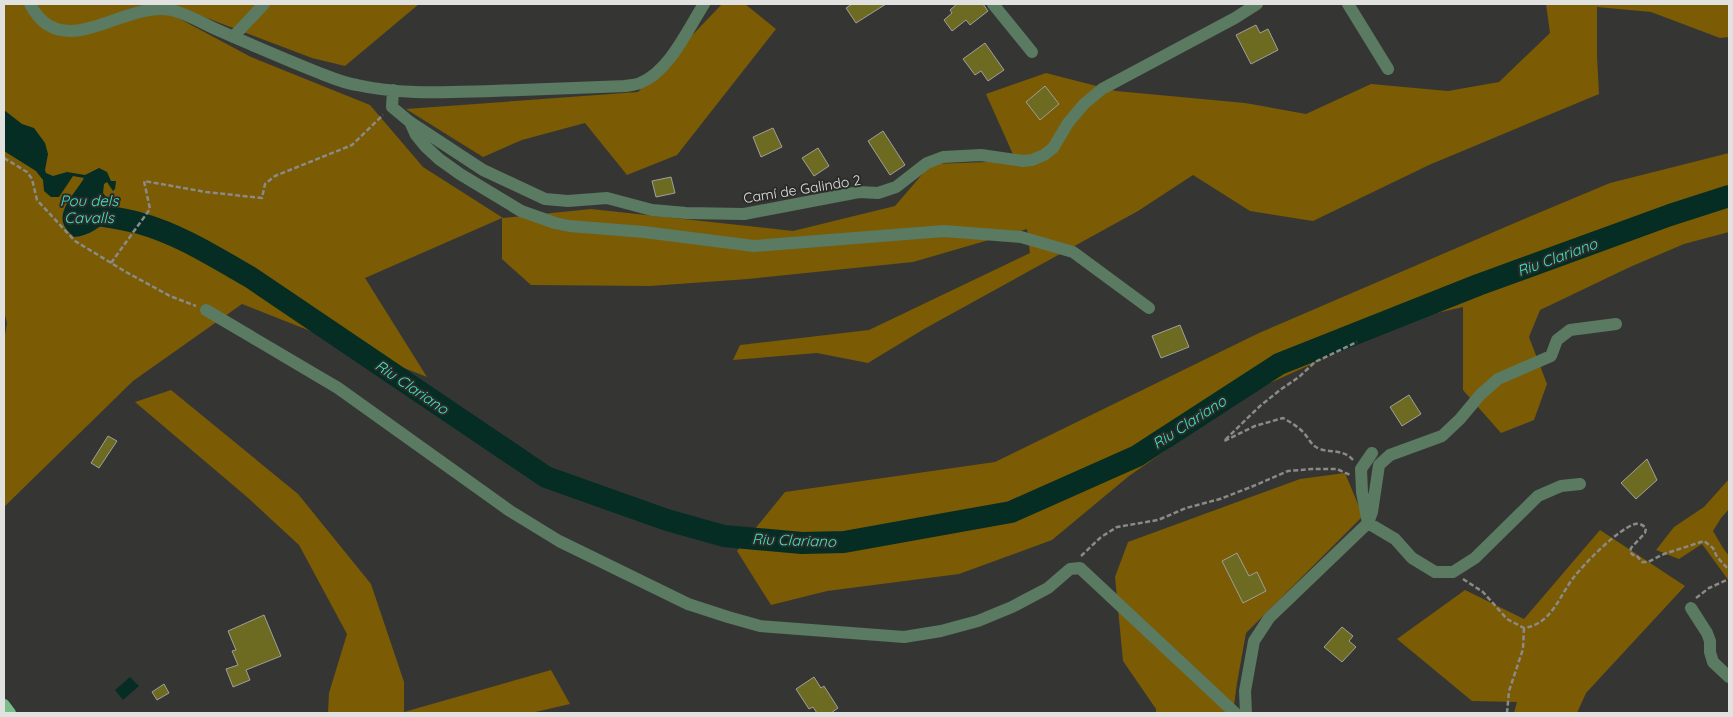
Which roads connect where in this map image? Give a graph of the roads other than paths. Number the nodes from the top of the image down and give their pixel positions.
1 (30, 4) edge
2 (264, 4) edge
3 (704, 4) edge
4 (993, 4) edge
5 (1257, 4) edge
6 (1348, 4) edge
7 (233, 37) junction
8 (1032, 52) dead end
9 (1388, 69) dead end
10 (392, 90) junction
11 (410, 122) junction
12 (1149, 308) dead end
13 (206, 310) road end
14 (1616, 324) dead end
15 (1372, 453) dead end
16 (1580, 484) dead end
17 (1368, 523) junction
18 (1691, 608) road end
19 (1729, 676) edge
20 (4, 705) edge
21 (10, 713) edge
22 (1235, 713) edge
23 (1246, 713) edge

1 - 7 street
2 - 7 street
3 - 10 street
4 - 8 street
5 - 11 street, Camí de Galindo 2
6 - 9 street
7 - 10 street
10 - 11 street, Camí de Galindo 2
11 - 12 street
13 - 22 street
14 - 17 street
15 - 17 street
16 - 17 street
17 - 23 street
18 - 19 street
20 - 21 main road

